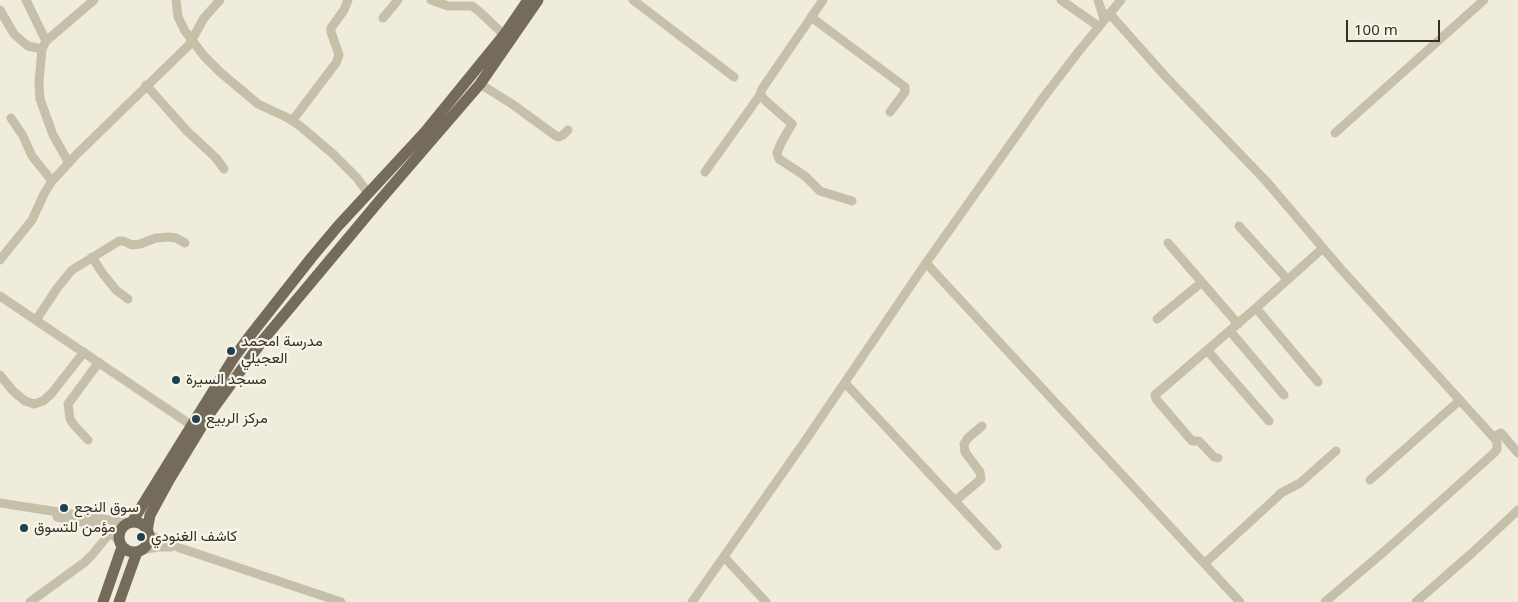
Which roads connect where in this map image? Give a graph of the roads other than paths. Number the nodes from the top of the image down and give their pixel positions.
1 (26, 0) edge
2 (94, 0) edge
3 (176, 0) edge
4 (220, 0) edge
5 (348, 0) edge
6 (398, 0) edge
7 (430, 0) edge
8 (528, 0) edge
9 (538, 0) edge
10 (633, 0) edge
11 (823, 0) edge
12 (1060, 0) edge
13 (1098, 0) edge
14 (1121, 0) edge
15 (1484, 0) edge
16 (0, 10) edge
17 (811, 17) junction
18 (383, 18) dead end
19 (1104, 19) junction
20 (504, 34) junction
21 (192, 41) junction
22 (44, 45) junction
23 (734, 77) dead end
24 (480, 84) junction
25 (146, 85) junction
26 (760, 95) junction
27 (890, 112) dead end
28 (11, 118) dead end
29 (292, 121) junction
30 (568, 130) dead end
31 (1335, 133) dead end
32 (69, 163) junction
33 (224, 169) dead end
34 (704, 172) dead end
35 (52, 181) junction
36 (368, 193) junction
37 (852, 201) dead end
38 (1239, 226) dead end
39 (185, 243) dead end
40 (1168, 243) dead end
41 (1323, 248) junction
42 (92, 258) junction
43 (0, 260) edge
44 (926, 263) junction
45 (1287, 279) junction
46 (1202, 282) junction
47 (0, 296) edge
48 (128, 299) dead end
49 (1256, 308) junction
50 (1157, 319) dead end
51 (36, 320) junction
52 (1238, 324) junction
53 (1230, 331) junction
54 (1207, 350) junction
55 (84, 352) junction
56 (99, 362) junction
57 (0, 375) edge
58 (1318, 382) dead end
59 (845, 383) junction
60 (1284, 395) dead end
61 (1460, 400) junction
62 (1269, 422) dead end
63 (982, 426) dead end
64 (196, 428) junction
65 (1493, 437) junction
66 (88, 440) dead end
67 (1336, 451) dead end
68 (1518, 453) edge
69 (1218, 458) dead end
70 (1370, 480) dead end
71 (955, 501) junction
72 (0, 503) edge
73 (0, 508) edge
74 (1518, 510) edge
75 (70, 516) junction
76 (130, 523) junction
77 (148, 532) junction
78 (117, 540) junction
79 (997, 546) dead end
80 (176, 547) junction
81 (140, 551) junction
82 (724, 557) junction
83 (1206, 563) junction
84 (318, 598) edge
85 (121, 601) edge
86 (30, 602) edge
87 (104, 602) edge
88 (341, 602) edge
89 (692, 602) edge
90 (766, 602) edge
91 (1240, 602) edge
92 (1324, 602) edge
93 (1416, 602) edge

1 - 22 street
2 - 22 street
3 - 21 street
4 - 21 street
5 - 29 street
6 - 18 street
7 - 20 street
8 - 20 main road
9 - 24 main road
10 - 23 street
11 - 17 street
12 - 19 street
13 - 19 street
14 - 19 street
15 - 31 street
16 - 22 street
17 - 26 street
17 - 27 street
19 - 41 street
19 - 44 street
20 - 36 main road
21 - 25 street
21 - 29 street
22 - 32 street
24 - 30 street
24 - 64 main road
25 - 32 street
25 - 33 street
26 - 34 street
26 - 37 street
28 - 35 street
29 - 36 street
32 - 35 street
35 - 43 street
36 - 64 main road
38 - 45 street
39 - 42 street
40 - 46 street
41 - 45 street
41 - 61 street
42 - 48 street
42 - 51 street
44 - 59 street
44 - 83 street
45 - 49 street
46 - 50 street
46 - 52 street
47 - 51 street
49 - 52 street
49 - 58 street
51 - 55 street
52 - 53 street
53 - 54 street
53 - 60 street
54 - 62 street
54 - 69 street
55 - 56 street
55 - 57 street
56 - 64 street
56 - 66 street
59 - 71 street
59 - 82 street
61 - 65 street
61 - 70 street
63 - 71 street
64 - 76 main road
64 - 77 main road
65 - 68 street
65 - 92 street
67 - 83 street
71 - 79 street
72 - 75 street
73 - 75 street
74 - 93 street
75 - 76 street
75 - 78 street
76 - 77 main road
76 - 78 main road
77 - 80 street
77 - 81 main road
78 - 81 main road
78 - 86 street
78 - 87 main road
80 - 81 street
80 - 84 street
81 - 85 main road
82 - 89 street
82 - 90 street
83 - 91 street
84 - 88 street

